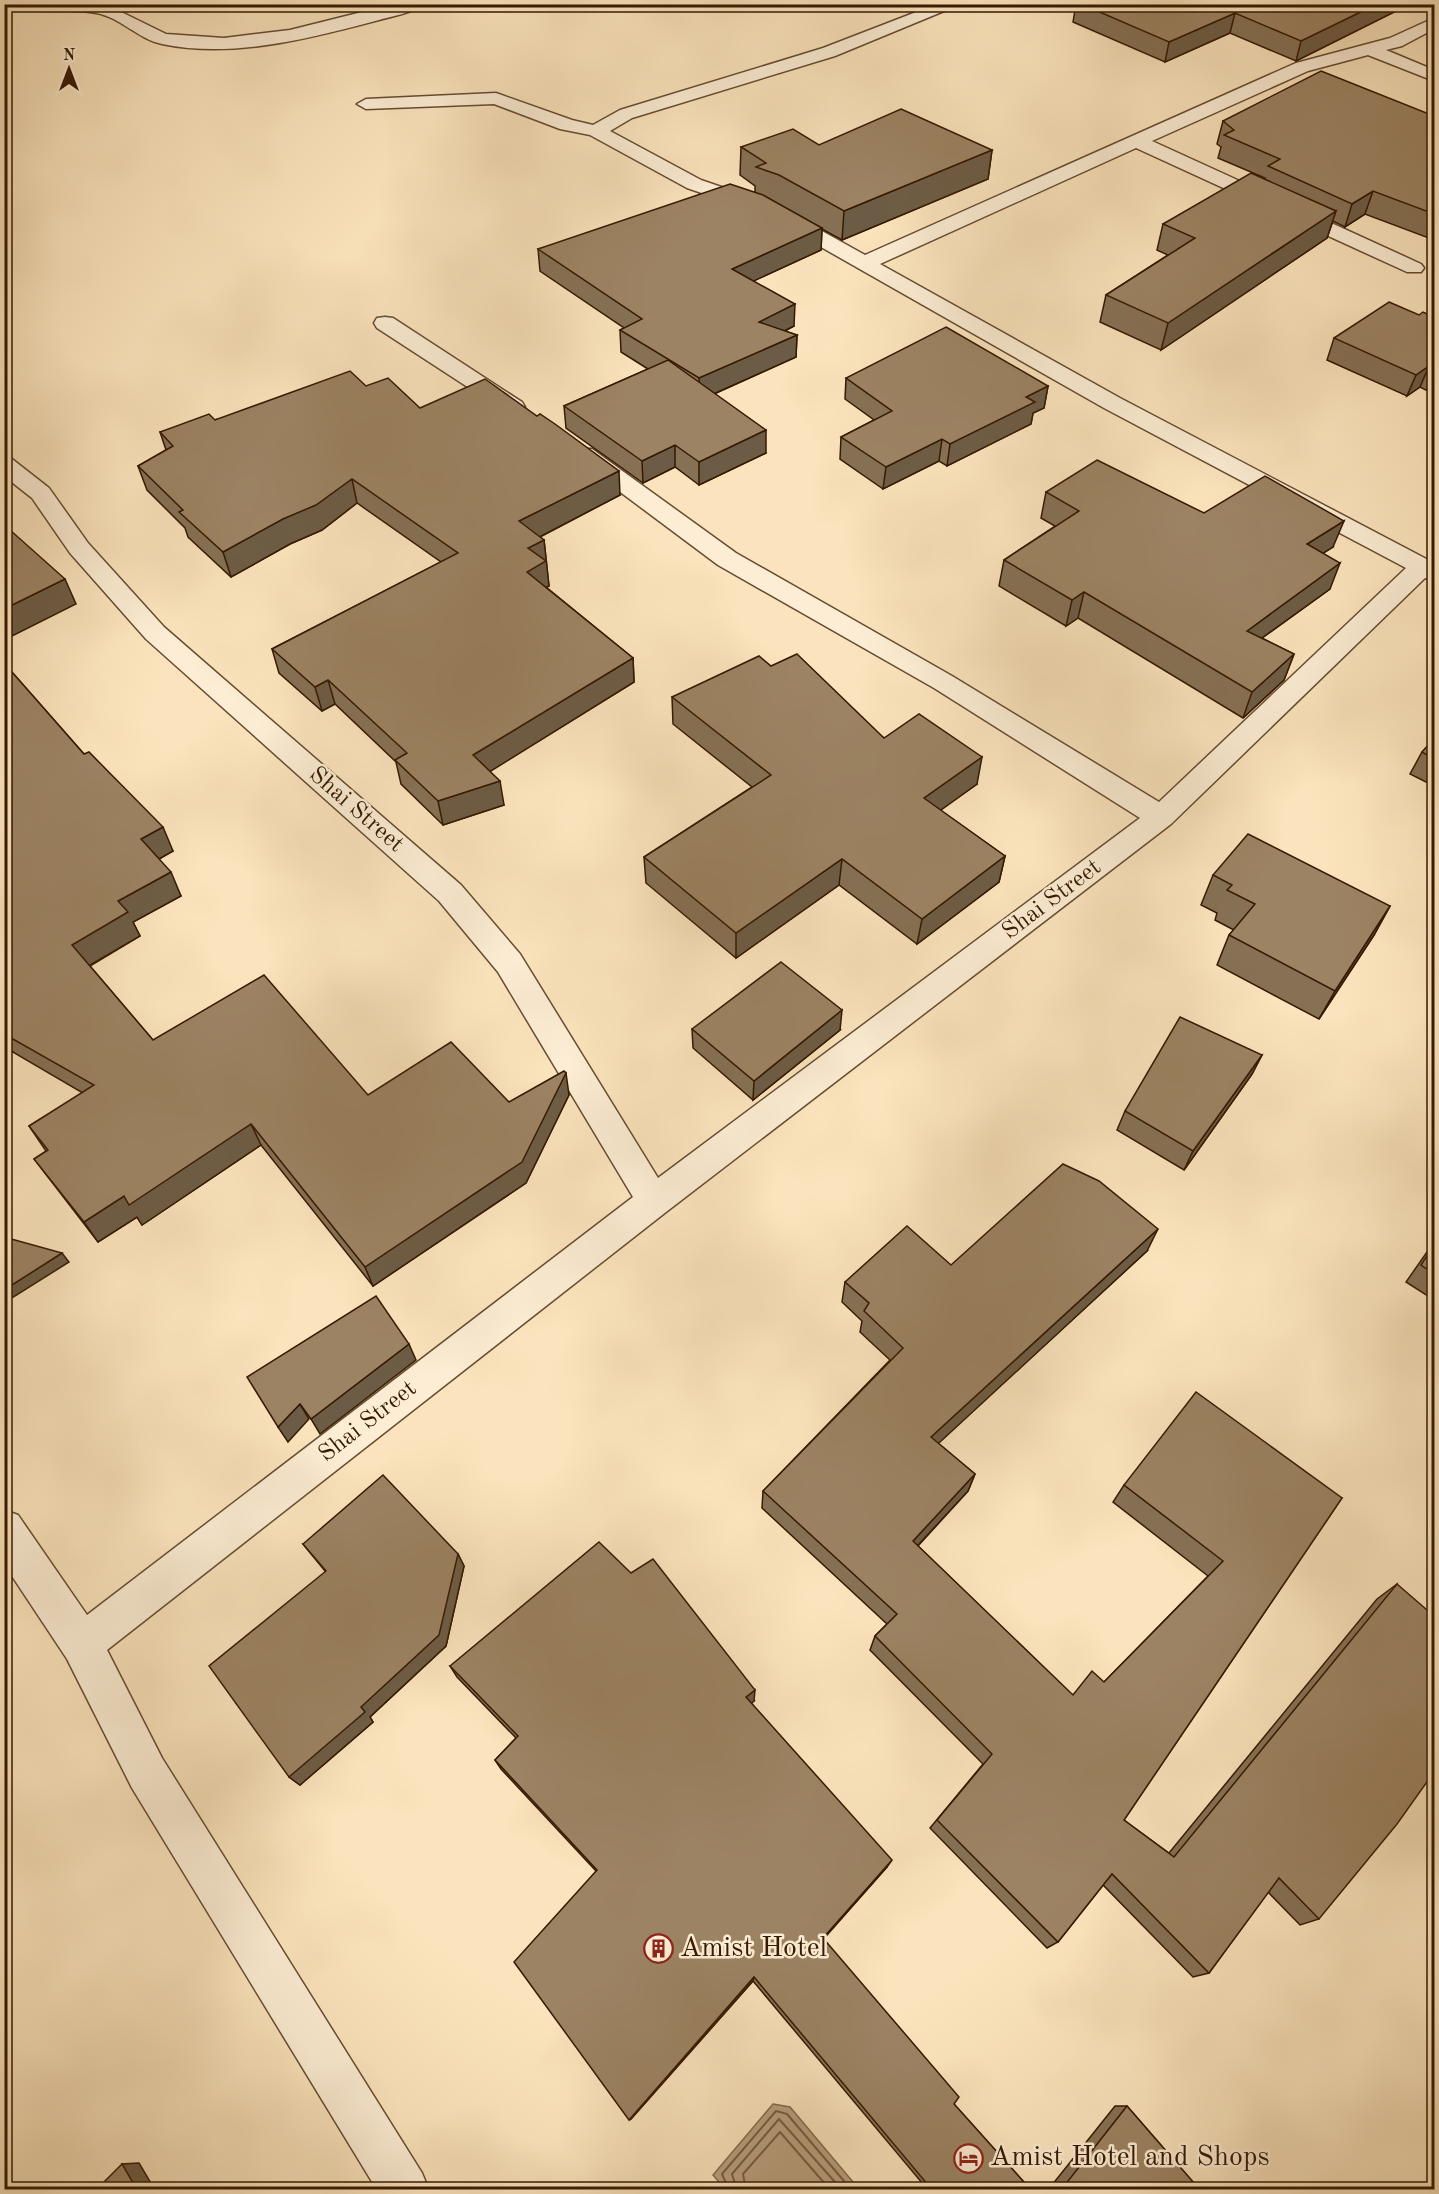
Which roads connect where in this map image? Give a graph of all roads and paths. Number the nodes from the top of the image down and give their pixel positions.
1 (25, 4) edge
2 (413, 4) edge
3 (953, 4) edge
4 (1434, 23) edge
5 (1371, 50) junction
6 (1434, 76) edge
7 (366, 104) dead end
8 (596, 131) junction
9 (1137, 141) junction
10 (865, 263) junction
11 (1414, 268) dead end
12 (385, 323) dead end
13 (538, 423) edge
14 (567, 442) edge
15 (4, 464) edge
16 (1428, 570) edge
17 (1161, 817) junction
18 (654, 1201) junction
19 (4, 1529) edge
20 (82, 1644) junction
21 (405, 2190) edge

1 - 2 street
3 - 8 street
4 - 5 street
5 - 6 street
5 - 9 street
7 - 8 street
8 - 10 street
9 - 10 street
9 - 11 street
10 - 16 street
12 - 13 street
14 - 17 street
15 - 18 street, Shai Street
16 - 17 street, Shai Street
17 - 18 street, Shai Street
18 - 20 street, Shai Street
19 - 20 street
20 - 21 street

